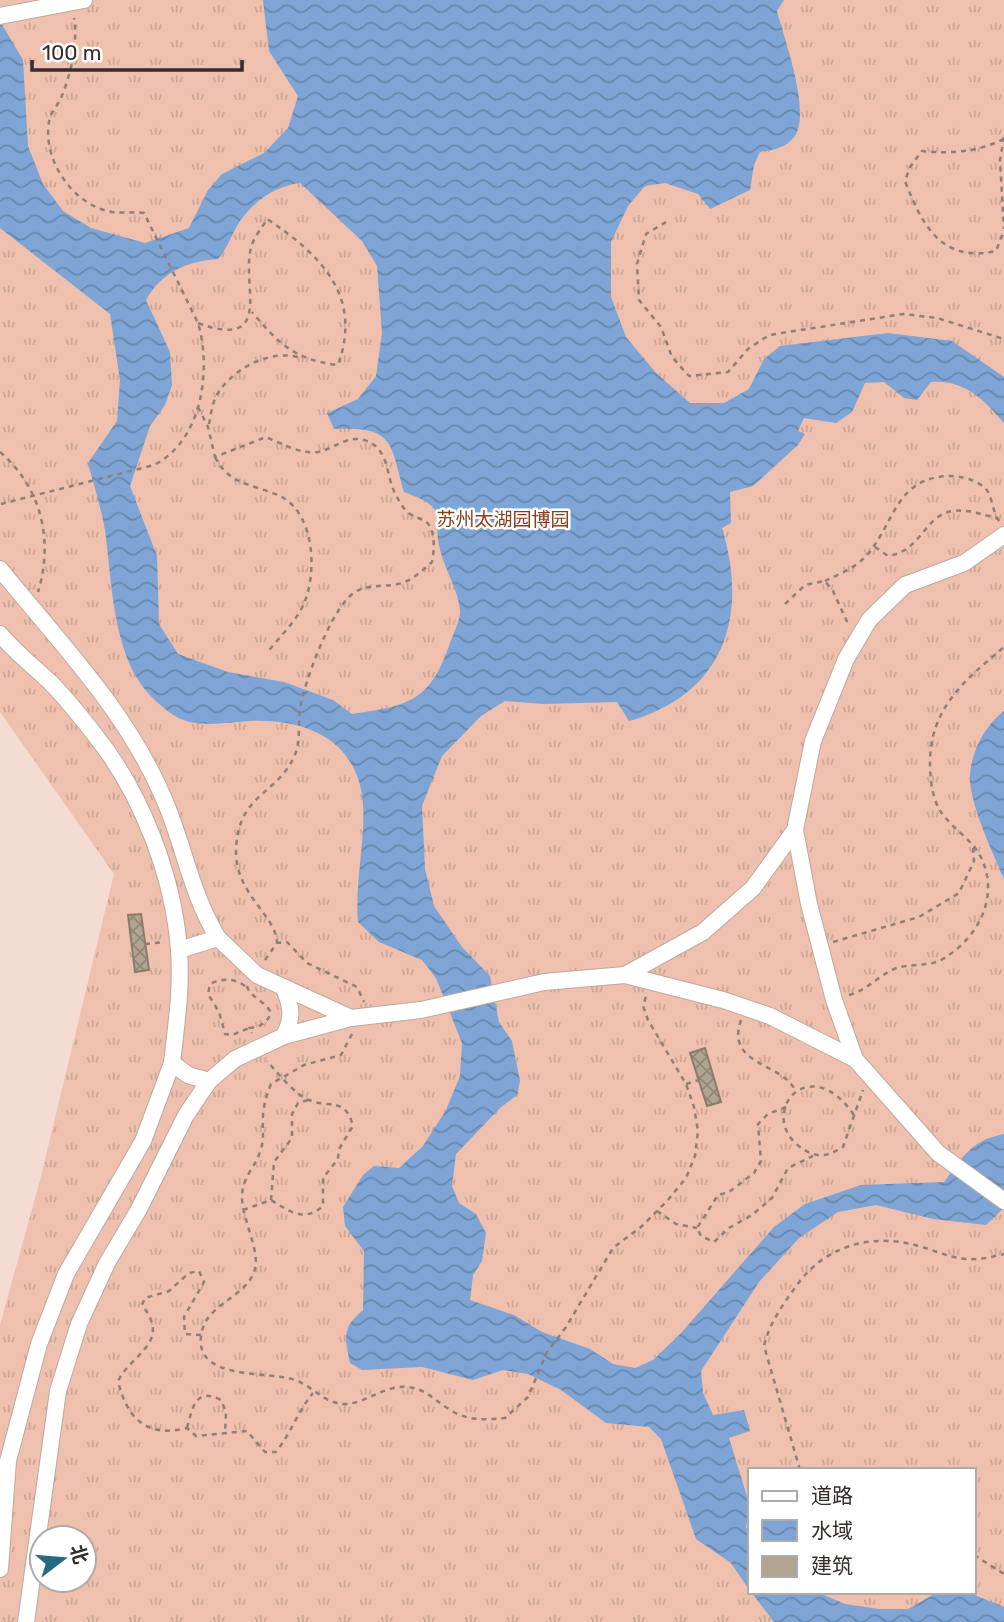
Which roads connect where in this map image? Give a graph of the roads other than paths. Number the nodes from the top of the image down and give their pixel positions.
1 (78, 2) edge
2 (0, 16) edge
3 (1004, 535) edge
4 (0, 569) edge
5 (0, 634) edge
6 (795, 830) junction
7 (218, 938) junction
8 (179, 950) junction
9 (625, 975) junction
10 (284, 989) junction
11 (355, 1017) junction
12 (284, 1036) junction
13 (855, 1059) junction
14 (172, 1063) junction
15 (209, 1081) junction
16 (1004, 1201) edge
17 (0, 1569) edge
18 (26, 1622) edge

1 - 2 street
3 - 6 street
4 - 7 street
5 - 8 street
6 - 9 street
6 - 13 street
7 - 8 street
7 - 10 street
8 - 14 street
9 - 11 street
9 - 13 street
10 - 11 street
10 - 12 street
11 - 12 street
12 - 15 street
13 - 16 street
14 - 15 street
14 - 17 street
15 - 18 street

